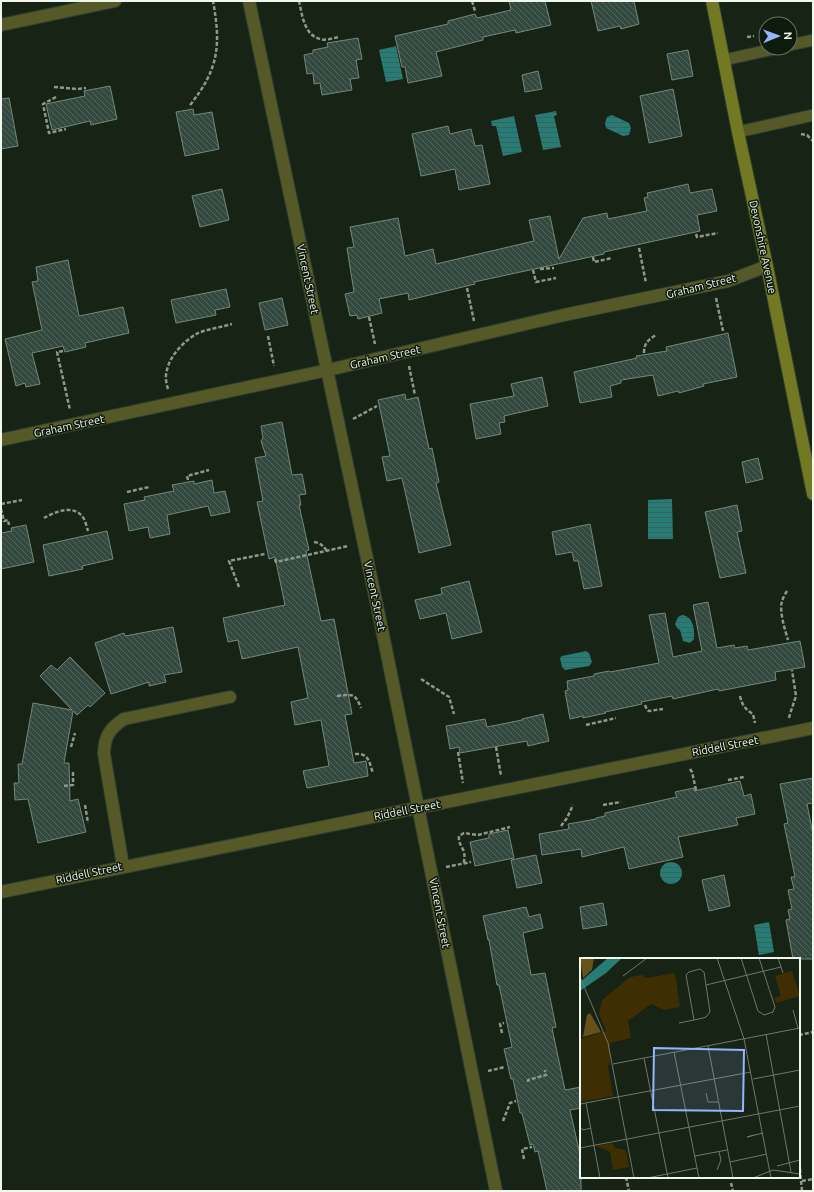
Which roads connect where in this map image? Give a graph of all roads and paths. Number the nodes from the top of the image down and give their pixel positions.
1 (115, 1) edge
2 (212, 1) edge
3 (249, 1) edge
4 (299, 1) edge
5 (472, 1) edge
6 (712, 1) edge
7 (475, 11) dead end
8 (1, 25) edge
9 (339, 37) dead end
10 (813, 40) edge
11 (798, 43) edge
12 (758, 52) edge
13 (724, 60) junction
14 (54, 87) dead end
15 (86, 88) dead end
16 (56, 97) dead end
17 (190, 105) dead end
18 (813, 115) edge
19 (66, 129) dead end
20 (738, 132) junction
21 (718, 233) dead end
22 (696, 234) dead end
23 (639, 248) dead end
24 (592, 257) dead end
25 (612, 258) dead end
26 (767, 266) junction
27 (554, 268) dead end
28 (540, 269) dead end
29 (533, 270) dead end
30 (556, 278) dead end
31 (713, 284) junction
32 (646, 286) dead end
33 (467, 288) dead end
34 (369, 317) dead end
35 (474, 323) dead end
36 (232, 324) dead end
37 (723, 331) dead end
38 (656, 335) dead end
39 (268, 336) dead end
40 (375, 344) dead end
41 (63, 351) dead end
42 (406, 352) junction
43 (644, 353) dead end
44 (274, 366) dead end
45 (328, 370) junction
46 (415, 395) dead end
47 (171, 404) junction
48 (377, 406) dead end
49 (70, 411) dead end
50 (340, 428) junction
51 (1, 440) edge
52 (210, 470) dead end
53 (188, 480) dead end
54 (149, 487) dead end
55 (127, 492) dead end
56 (813, 494) edge
57 (22, 500) dead end
58 (1, 504) edge
59 (1, 509) edge
60 (44, 518) dead end
61 (9, 526) dead end
62 (88, 531) dead end
63 (314, 542) dead end
64 (364, 543) junction
65 (327, 551) junction
66 (265, 554) dead end
67 (275, 559) dead end
68 (239, 587) dead end
69 (787, 592) dead end
70 (788, 640) dead end
71 (792, 670) dead end
72 (422, 679) dead end
73 (337, 696) dead end
74 (740, 696) dead end
75 (230, 697) dead end
76 (645, 704) dead end
77 (361, 708) dead end
78 (663, 709) dead end
79 (454, 714) dead end
80 (616, 718) dead end
81 (586, 725) dead end
82 (813, 728) edge
83 (792, 732) junction
84 (75, 733) dead end
85 (758, 739) junction
86 (71, 747) dead end
87 (496, 747) dead end
88 (458, 752) dead end
89 (355, 754) dead end
90 (687, 765) dead end
91 (73, 771) dead end
92 (373, 773) dead end
93 (744, 777) dead end
94 (728, 780) dead end
95 (64, 786) dead end
96 (696, 790) dead end
97 (504, 791) junction
98 (466, 798) junction
99 (621, 802) dead end
100 (85, 804) dead end
101 (573, 804) dead end
102 (603, 805) dead end
103 (419, 808) junction
104 (88, 823) dead end
105 (560, 826) dead end
106 (510, 827) dead end
107 (472, 862) dead end
108 (464, 863) junction
109 (123, 866) junction
110 (445, 867) dead end
111 (1, 892) edge
112 (504, 1023) dead end
113 (813, 1032) edge
114 (502, 1033) dead end
115 (800, 1035) edge
116 (505, 1067) dead end
117 (545, 1070) dead end
118 (487, 1071) dead end
119 (528, 1082) dead end
120 (516, 1101) dead end
121 (503, 1121) dead end
122 (532, 1147) dead end
123 (524, 1159) dead end
124 (800, 1169) dead end
125 (626, 1178) edge
126 (813, 1179) edge
127 (802, 1181) junction
128 (731, 1182) dead end
129 (496, 1191) edge
130 (629, 1191) edge
131 (733, 1191) edge
132 (802, 1191) edge

1 - 8 street
2 - 17 path
3 - 45 street, Vincent Street
4 - 9 path
5 - 7 path
6 - 13 main road, Devonshire Avenue
10 - 11 lane
12 - 13 lane
13 - 20 main road, Devonshire Avenue
14 - 15 path
16 - 19 path
18 - 20 lane
20 - 26 main road, Devonshire Avenue
21 - 22 path
23 - 32 path
24 - 25 path
26 - 31 street, Graham Street
26 - 56 main road, Devonshire Avenue
27 - 28 path
29 - 30 path
31 - 37 path
31 - 42 street, Graham Street
33 - 35 path
34 - 40 path
36 - 47 path
38 - 43 path
39 - 44 path
41 - 49 path
42 - 45 street, Graham Street
42 - 46 path
45 - 47 street, Graham Street
45 - 50 street, Vincent Street
47 - 51 street, Graham Street
48 - 50 path
50 - 64 street, Vincent Street
52 - 53 path
54 - 55 path
57 - 58 path
59 - 61 path
60 - 62 path
63 - 65 path
64 - 65 path
64 - 103 street, Vincent Street
65 - 67 path
66 - 68 path
69 - 70 path
71 - 83 path
72 - 79 path
73 - 77 path
74 - 85 path
75 - 109 street
76 - 78 path
80 - 81 path
82 - 83 street, Riddell Street
83 - 85 street, Riddell Street
84 - 86 path
85 - 97 street, Riddell Street
87 - 97 path
88 - 98 path
89 - 92 path
90 - 96 path
91 - 95 path
93 - 94 path
97 - 98 street, Riddell Street
98 - 103 street, Riddell Street
99 - 102 path
100 - 104 path
101 - 105 path
103 - 109 street, Riddell Street
103 - 129 street, Vincent Street
106 - 108 path
107 - 108 path
108 - 110 path
109 - 111 street, Riddell Street
112 - 114 path
113 - 115 path
116 - 118 path
117 - 119 path
120 - 121 path
122 - 123 path
124 - 127 path
125 - 130 path
126 - 127 path
127 - 132 path
128 - 131 path

